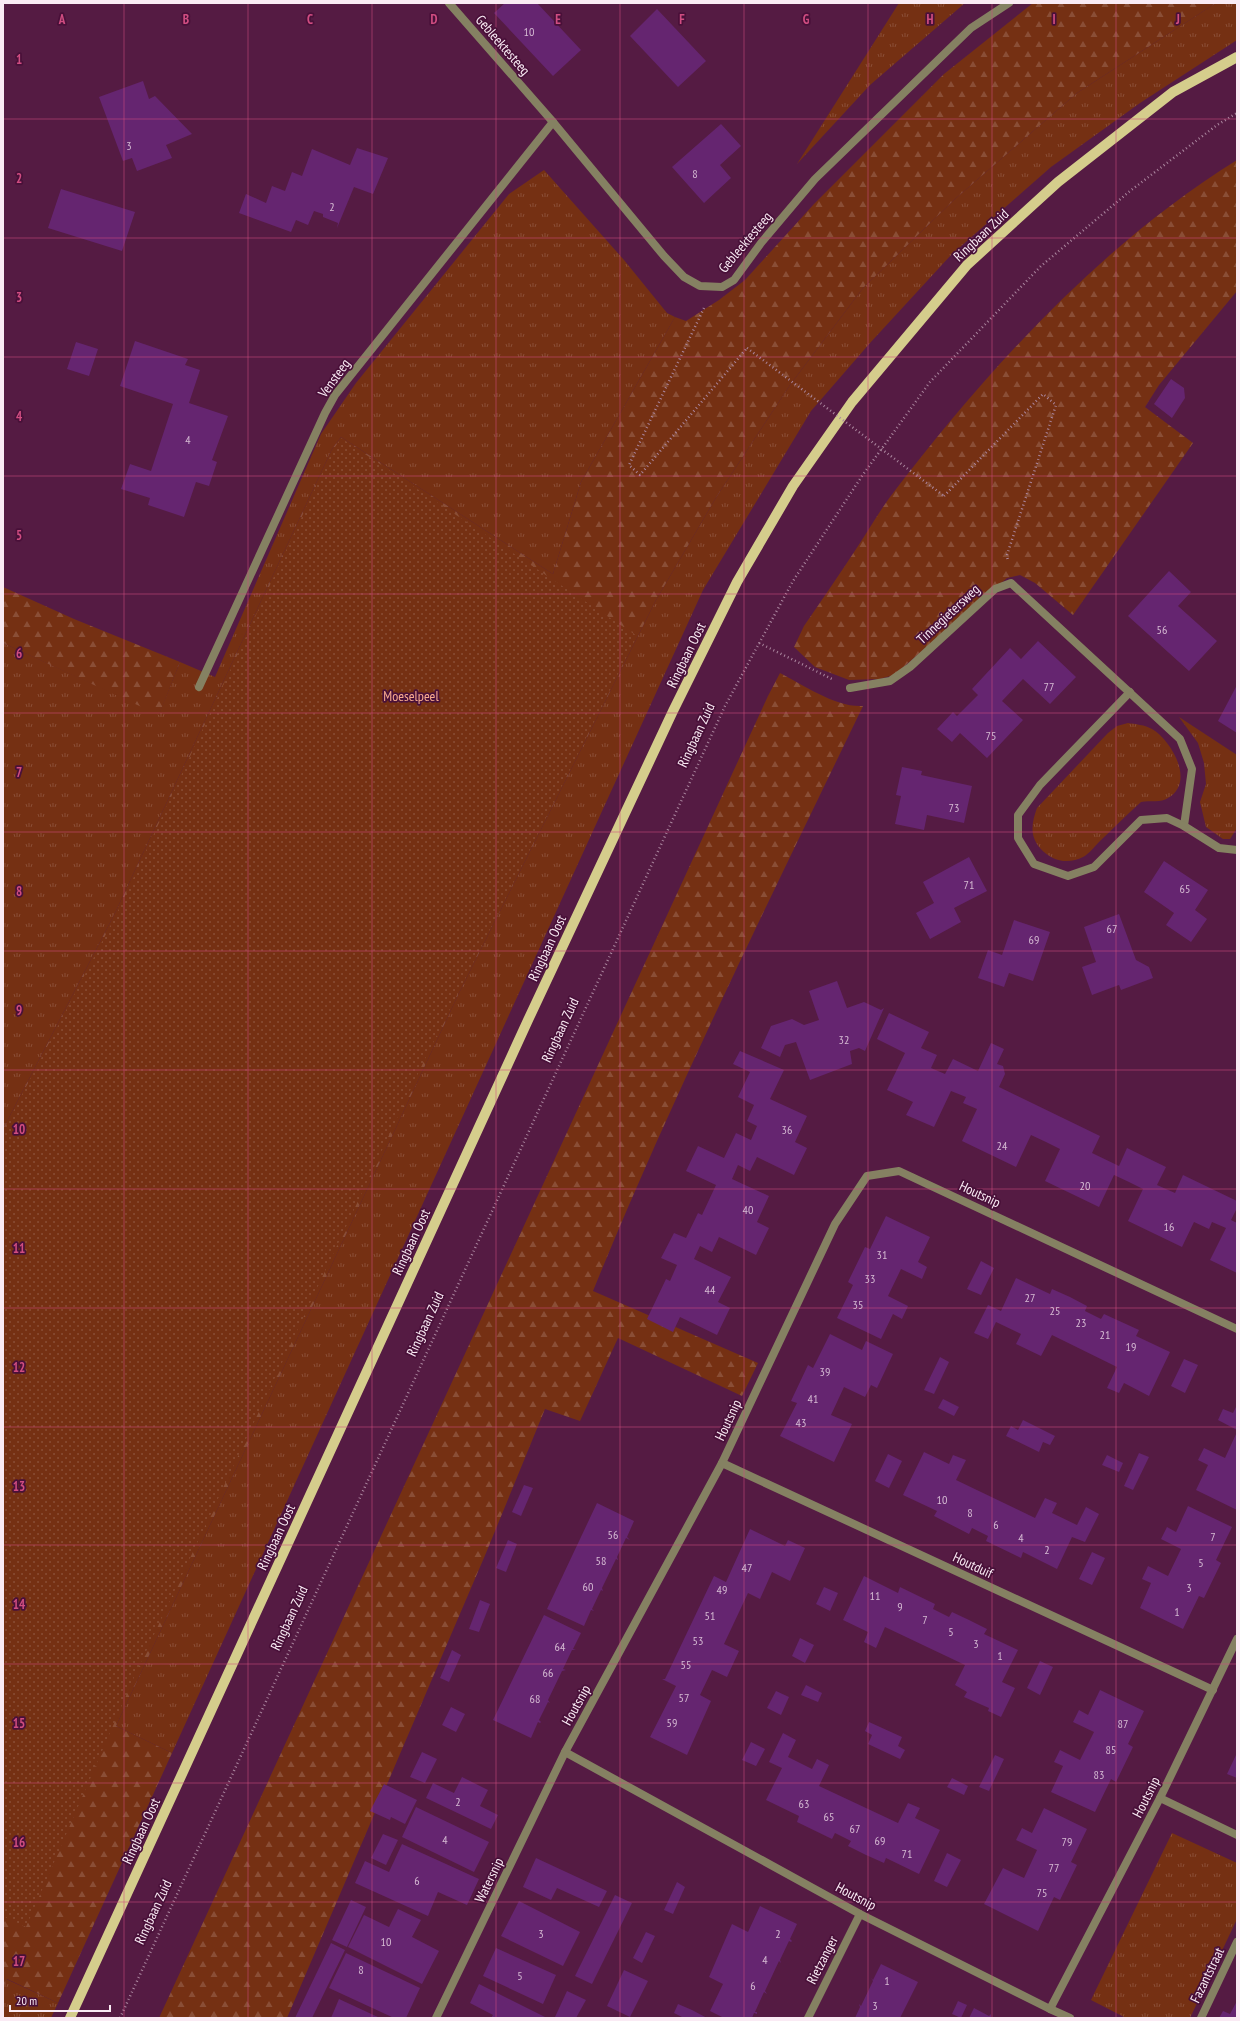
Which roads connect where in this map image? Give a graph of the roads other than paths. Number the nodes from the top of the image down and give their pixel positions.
1 (449, 3) edge
2 (1009, 3) edge
3 (1237, 57) edge
4 (552, 122) junction
5 (793, 486) joint
6 (199, 687) dead end
7 (850, 688) road end
8 (1130, 692) junction
9 (1184, 826) junction
10 (1237, 850) edge
11 (1237, 1329) edge
12 (722, 1463) junction
13 (1237, 1639) edge
14 (1213, 1690) junction
15 (565, 1752) junction
16 (1160, 1798) junction
17 (1237, 1835) edge
18 (860, 1914) junction
19 (1237, 1942) edge
20 (1050, 2009) junction
21 (70, 2018) edge
22 (436, 2018) edge
23 (808, 2018) edge
24 (1070, 2018) edge
25 (1201, 2018) edge

1 - 4 street, Gebleektesteeg
2 - 4 street, Gebleektesteeg
3 - 5 main road, Ringbaan Zuid
4 - 6 street, Vensteeg
5 - 21 main road, Ringbaan Oost
7 - 8 street, Tinnegietersweg
8 - 9 street
8 - 9 street
9 - 10 street
11 - 12 street, Houtsnip
12 - 14 street, Houtduif
12 - 15 street, Houtsnip
13 - 14 street, Houtsnip
14 - 16 street, Houtsnip
15 - 18 street, Houtsnip
15 - 22 street, Watersnip
16 - 17 street
16 - 20 street, Houtsnip
18 - 20 street, Houtsnip
18 - 23 street, Rietzanger
19 - 25 street, Fazantstraat
20 - 24 street

